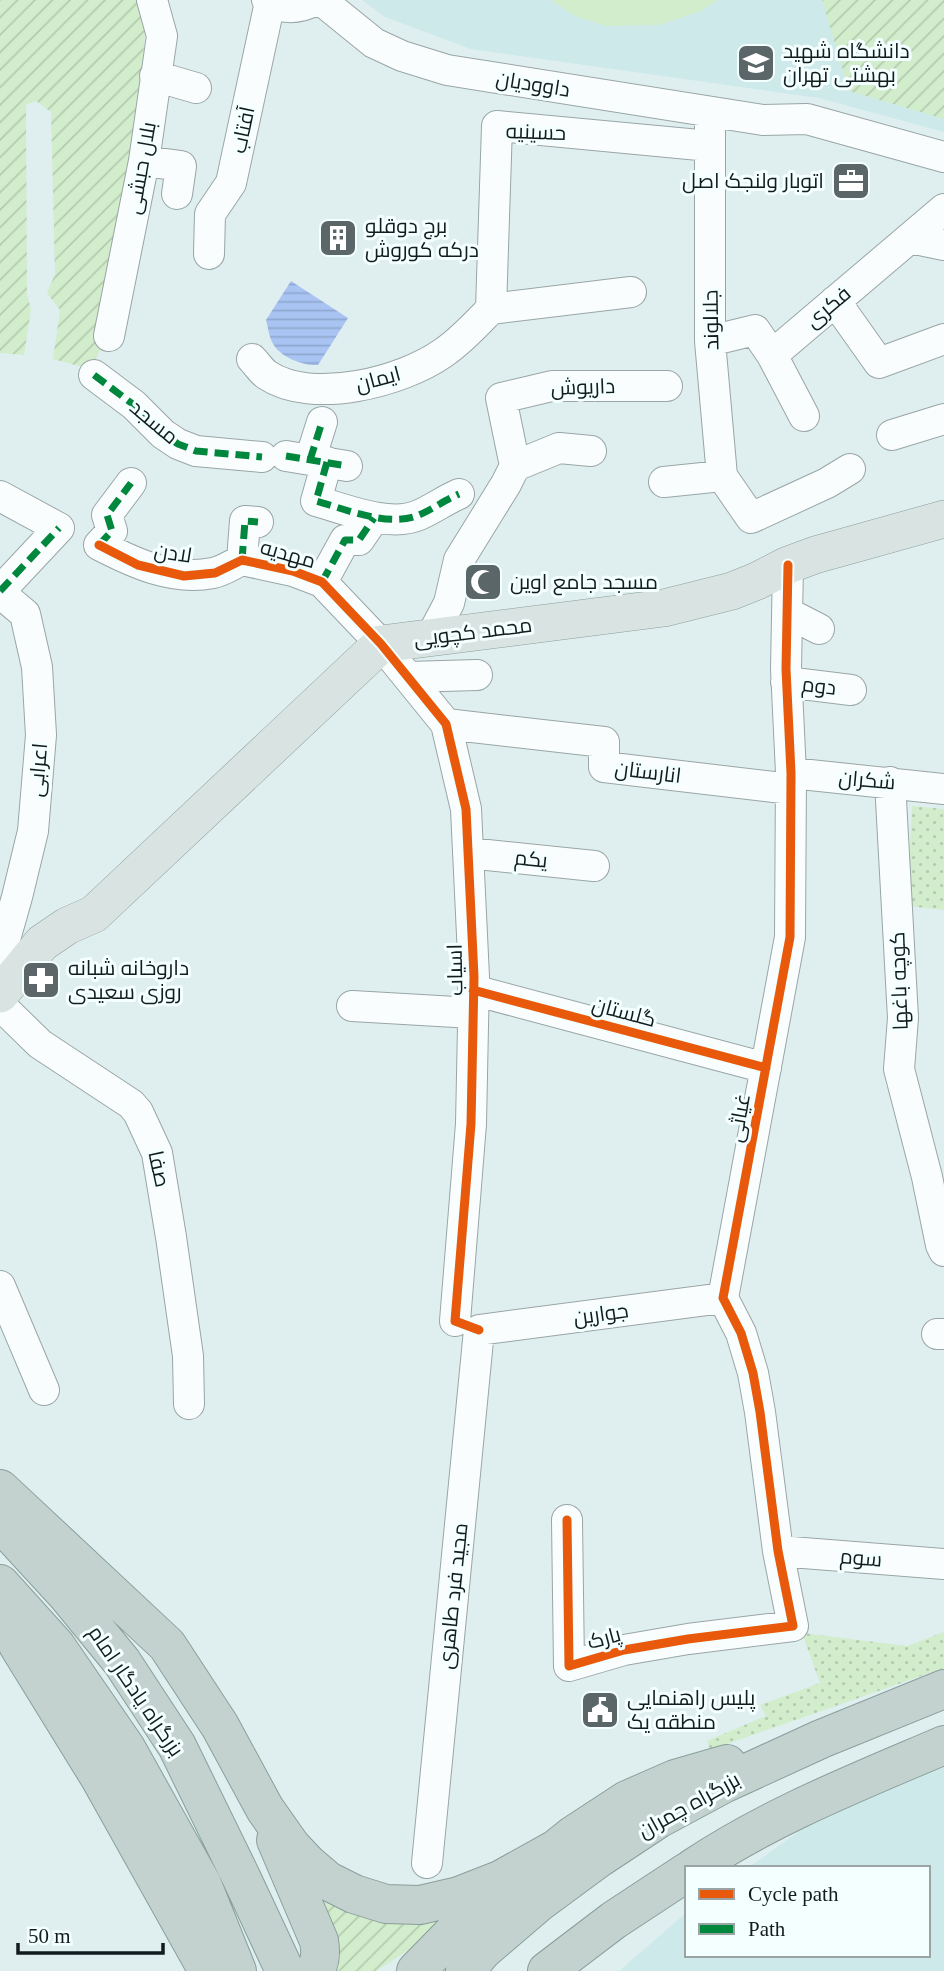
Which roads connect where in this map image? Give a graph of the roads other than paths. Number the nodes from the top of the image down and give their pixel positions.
1 (152, 0) edge
2 (319, 0) edge
3 (268, 1) edge
4 (155, 76) junction
5 (196, 88) dead end
6 (710, 112) junction
7 (763, 120) junction
8 (710, 146) junction
9 (944, 157) edge
10 (144, 161) junction
11 (944, 178) edge
12 (177, 194) dead end
13 (944, 209) edge
14 (910, 238) junction
15 (944, 245) edge
16 (209, 254) dead end
17 (631, 292) dead end
18 (835, 301) junction
19 (491, 309) junction
20 (108, 336) dead end
21 (944, 339) edge
22 (710, 341) junction
23 (772, 355) junction
24 (252, 359) dead end
25 (94, 375) dead end
26 (667, 386) dead end
27 (804, 416) dead end
28 (944, 419) edge
29 (322, 422) dead end
30 (892, 435) dead end
31 (591, 451) dead end
32 (306, 460) junction
33 (514, 466) junction
34 (850, 469) dead end
35 (722, 476) junction
36 (664, 482) dead end
37 (131, 483) dead end
38 (459, 494) dead end
39 (0, 496) edge
40 (374, 518) junction
41 (944, 519) edge
42 (258, 522) dead end
43 (242, 560) junction
44 (789, 565) junction
45 (322, 582) junction
46 (0, 592) edge
47 (788, 614) junction
48 (820, 629) dead end
49 (431, 637) junction
50 (382, 644) junction
51 (477, 675) dead end
52 (408, 677) junction
53 (786, 682) junction
54 (851, 690) dead end
55 (446, 724) junction
56 (791, 781) junction
57 (890, 782) junction
58 (944, 789) edge
59 (468, 853) junction
60 (594, 866) dead end
61 (9, 897) edge
62 (0, 957) edge
63 (0, 994) edge
64 (473, 1002) junction
65 (0, 1005) edge
66 (352, 1006) dead end
67 (766, 1068) junction
68 (935, 1178) edge
69 (944, 1251) edge
70 (0, 1286) edge
71 (723, 1298) junction
72 (467, 1326) junction
73 (44, 1390) dead end
74 (189, 1404) dead end
75 (0, 1466) edge
76 (0, 1489) edge
77 (567, 1520) dead end
78 (0, 1522) edge
79 (778, 1550) junction
80 (944, 1564) edge
81 (1, 1585) edge
82 (107, 1590) junction
83 (944, 1689) edge
84 (821, 1739) junction
85 (944, 1745) edge
86 (265, 1809) junction
87 (554, 1850) junction
88 (427, 1863) dead end
89 (696, 1866) edge
90 (685, 1873) edge
91 (614, 1920) junction
92 (208, 1971) edge
93 (237, 1971) edge
94 (285, 1971) edge
95 (315, 1971) edge
96 (416, 1971) edge
97 (465, 1971) edge
98 (547, 1971) edge
99 (570, 1971) edge

1 - 4 street, بلال حبشی
2 - 3 street
2 - 6 street, داوودیان
3 - 16 street, آفتاب
4 - 5 street
4 - 10 street, بلال حبشی
6 - 7 street, داوودیان
6 - 8 street, جلالوند
7 - 9 street, داوودیان
7 - 11 street, داوودیان
8 - 19 street, حسینیه
8 - 22 street, جلالوند
10 - 12 street
10 - 20 street, بلال حبشی
13 - 14 street, فکری
14 - 15 street
14 - 18 street, فکری
17 - 19 street
18 - 21 street
18 - 23 street, فکری
19 - 24 street, ایمان
22 - 23 street
22 - 35 street, جلالوند
23 - 27 street
25 - 32 street, مسجد
26 - 33 street, داریوش
28 - 30 street
29 - 32 street
31 - 33 street
32 - 40 street
33 - 49 street
34 - 35 street, جلالوند
35 - 36 street
37 - 43 street, لادن
38 - 40 street
39 - 46 street
40 - 45 street
41 - 44 main road, محمد کچویی
42 - 43 street
43 - 45 street, مهدیه
44 - 47 street, غیاثی
44 - 49 main road, محمد کچویی
45 - 50 street, مهدیه
46 - 61 street, اعرابی
47 - 48 street
47 - 53 street, غیاثی
49 - 50 main road, محمد کچویی
50 - 52 street, اسیاب
50 - 63 main road
51 - 52 street
52 - 55 street, اسیاب
53 - 54 street, دوم
53 - 56 street, غیاثی
55 - 56 street, انارستان
55 - 59 street, اسیاب
56 - 57 street, شکران
56 - 67 street, غیاثی
57 - 58 street, شکران
57 - 68 street, کوچه باغها
59 - 60 street, یکم
59 - 64 street, اسیاب
61 - 62 street, اعرابی
64 - 66 street, گلستان
64 - 67 street, گلستان
64 - 72 street, اسیاب
65 - 74 street, صفا
67 - 71 street, غیاثی
68 - 69 street, کوچه باغها
70 - 73 street
71 - 72 street, جوارین
71 - 79 street
72 - 88 street, مجید فرد طاهری
75 - 82 highway
76 - 82 highway
77 - 79 street, پارک
78 - 94 highway, بزرگراه یادگار امام
79 - 80 street, سوم
81 - 92 highway
81 - 93 highway, بزرگراه یادگار امام
82 - 86 highway
83 - 84 highway, بزرگراه چمران
84 - 87 highway
84 - 97 highway, بزرگراه چمران
85 - 89 highway
86 - 87 highway
86 - 95 highway
87 - 96 highway
90 - 91 highway
91 - 98 highway
91 - 99 highway

